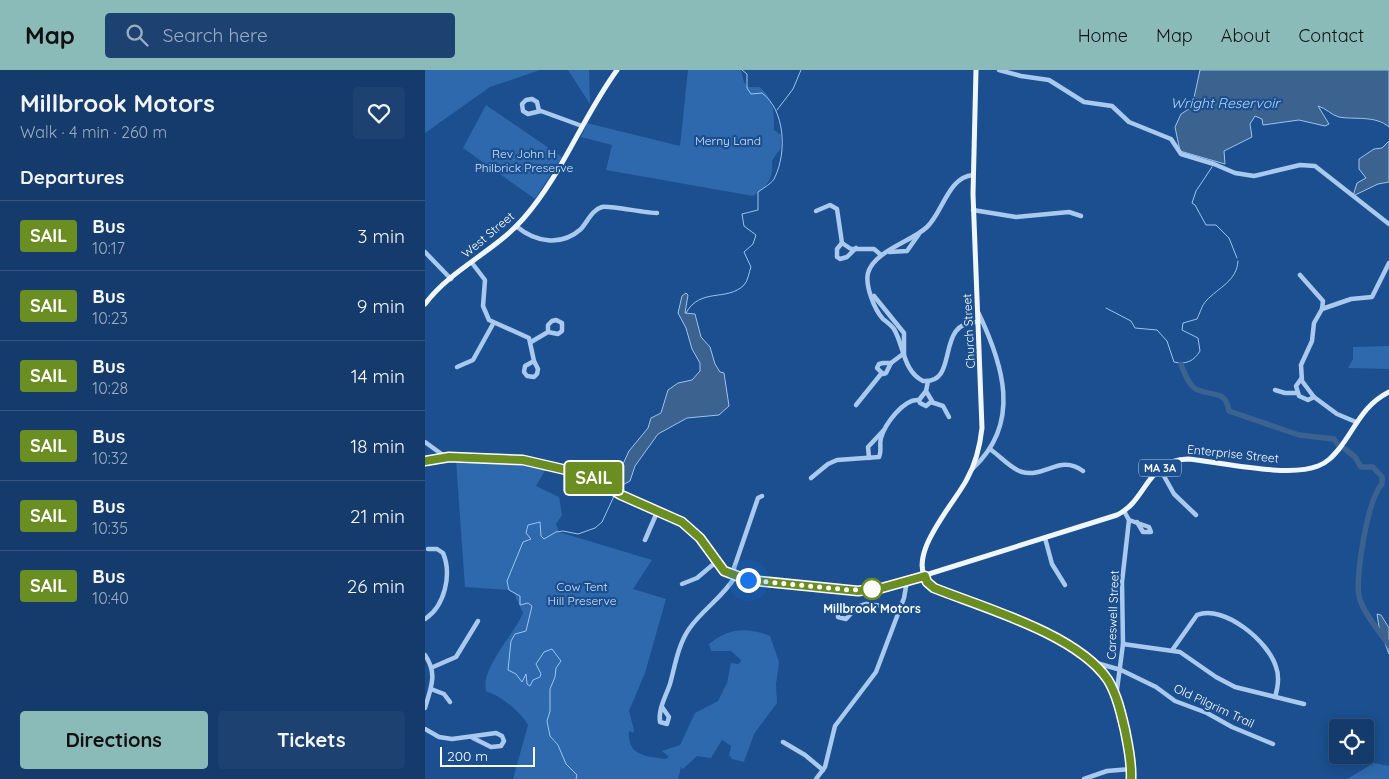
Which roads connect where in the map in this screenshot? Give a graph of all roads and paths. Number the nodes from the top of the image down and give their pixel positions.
1 (617, 70) edge
2 (975, 70) edge
3 (999, 70) edge
4 (539, 110) dead end
5 (582, 126) junction
6 (973, 175) junction
7 (816, 210) dead end
8 (973, 210) junction
9 (657, 213) dead end
10 (1081, 216) dead end
11 (1389, 224) edge
12 (517, 226) junction
13 (919, 233) junction
14 (842, 243) junction
15 (856, 248) junction
16 (425, 252) edge
17 (888, 252) junction
18 (881, 255) junction
19 (472, 263) junction
20 (1389, 263) edge
21 (1300, 275) dead end
22 (451, 279) junction
23 (871, 293) junction
24 (425, 304) edge
25 (1322, 309) junction
26 (978, 311) junction
27 (979, 322) junction
28 (493, 324) junction
29 (548, 332) dead end
30 (531, 342) junction
31 (904, 356) junction
32 (534, 362) dead end
33 (891, 363) junction
34 (457, 367) dead end
35 (881, 374) junction
36 (1301, 379) junction
37 (928, 381) junction
38 (1275, 390) dead end
39 (926, 391) junction
40 (1297, 392) junction
41 (1389, 392) edge
42 (1314, 397) junction
43 (919, 400) junction
44 (931, 402) junction
45 (856, 405) dead end
46 (949, 417) dead end
47 (1356, 422) junction
48 (884, 430) junction
49 (425, 442) edge
50 (990, 449) junction
51 (447, 458) junction
52 (869, 458) junction
53 (425, 461) edge
54 (973, 468) junction
55 (1160, 469) junction
56 (1083, 471) dead end
57 (811, 478) dead end
58 (763, 496) dead end
59 (658, 510) junction
60 (1124, 511) junction
61 (1196, 515) dead end
62 (1129, 520) junction
63 (1137, 522) dead end
64 (1045, 538) junction
65 (645, 540) dead end
66 (428, 549) dead end
67 (716, 562) junction
68 (925, 576) junction
69 (735, 577) junction
70 (907, 581) junction
71 (682, 584) dead end
72 (1065, 586) dead end
73 (856, 608) dead end
74 (901, 608) junction
75 (425, 619) edge
76 (478, 621) dead end
77 (1123, 644) junction
78 (1173, 649) junction
79 (425, 655) edge
80 (1093, 662) junction
81 (433, 667) junction
82 (1121, 670) junction
83 (431, 689) junction
84 (1116, 697) junction
85 (1275, 697) junction
86 (450, 702) dead end
87 (1304, 704) dead end
88 (662, 707) dead end
89 (425, 708) edge
90 (425, 729) edge
91 (473, 738) junction
92 (783, 742) dead end
93 (1273, 744) dead end
94 (1131, 769) junction
95 (823, 770) junction
96 (816, 779) edge
97 (1084, 779) edge
98 (1131, 779) edge

1 - 5 main road, West Street
2 - 6 main road, Church Street
3 - 11 street
4 - 5 street
5 - 12 main road, West Street
6 - 8 main road, Church Street
6 - 13 street
7 - 14 street
8 - 10 street
8 - 26 main road, Church Street
9 - 12 street
12 - 19 main road, West Street
13 - 17 street
13 - 17 street
14 - 15 street
14 - 15 street
15 - 18 street
16 - 22 street
17 - 18 street
18 - 23 street
19 - 22 main road, West Street
19 - 28 street
20 - 25 street
21 - 25 street
22 - 24 main road, West Street
23 - 31 street
23 - 31 street
25 - 36 street
26 - 27 main road, Church Street
26 - 50 street
27 - 37 street
27 - 54 main road, Church Street
28 - 30 street
28 - 34 street
29 - 30 street
30 - 32 street
31 - 33 street
31 - 37 street
33 - 35 street
33 - 35 street
35 - 45 street
36 - 40 street
36 - 42 street
37 - 39 street
38 - 40 street
39 - 43 street
39 - 44 street
40 - 42 street
41 - 47 main road, Enterprise Street / MA 3A
42 - 47 street
43 - 44 street
43 - 48 street
44 - 46 street
47 - 55 main road, Enterprise Street / MA 3A
48 - 52 street
48 - 52 street
49 - 51 street
50 - 54 street
50 - 56 street
51 - 53 main road
51 - 59 main road
52 - 57 street
54 - 68 main road, Church Street
55 - 60 main road, Enterprise Street / MA 3A
55 - 61 street
58 - 69 street
59 - 65 street
59 - 67 main road
60 - 62 street
60 - 64 main road
62 - 63 street
62 - 77 street, Careswell Street
64 - 68 main road
64 - 72 street
66 - 75 street
67 - 69 main road
67 - 71 street
68 - 70 main road
68 - 80 main road
69 - 70 main road
69 - 88 street
70 - 74 street
73 - 74 street
74 - 95 street
76 - 81 street
77 - 78 street
77 - 82 street, Careswell Street
78 - 85 street
78 - 85 street
79 - 81 street
80 - 82 street, Old Pilgrim Trail
80 - 84 main road
81 - 83 street
82 - 84 street, Careswell Street
82 - 93 street, Old Pilgrim Trail
83 - 86 street
83 - 89 street
84 - 94 main road, Careswell Street
85 - 87 street
90 - 91 street
91 - 91 street
92 - 95 street
94 - 97 street
94 - 98 main road, Careswell Street
95 - 96 street

